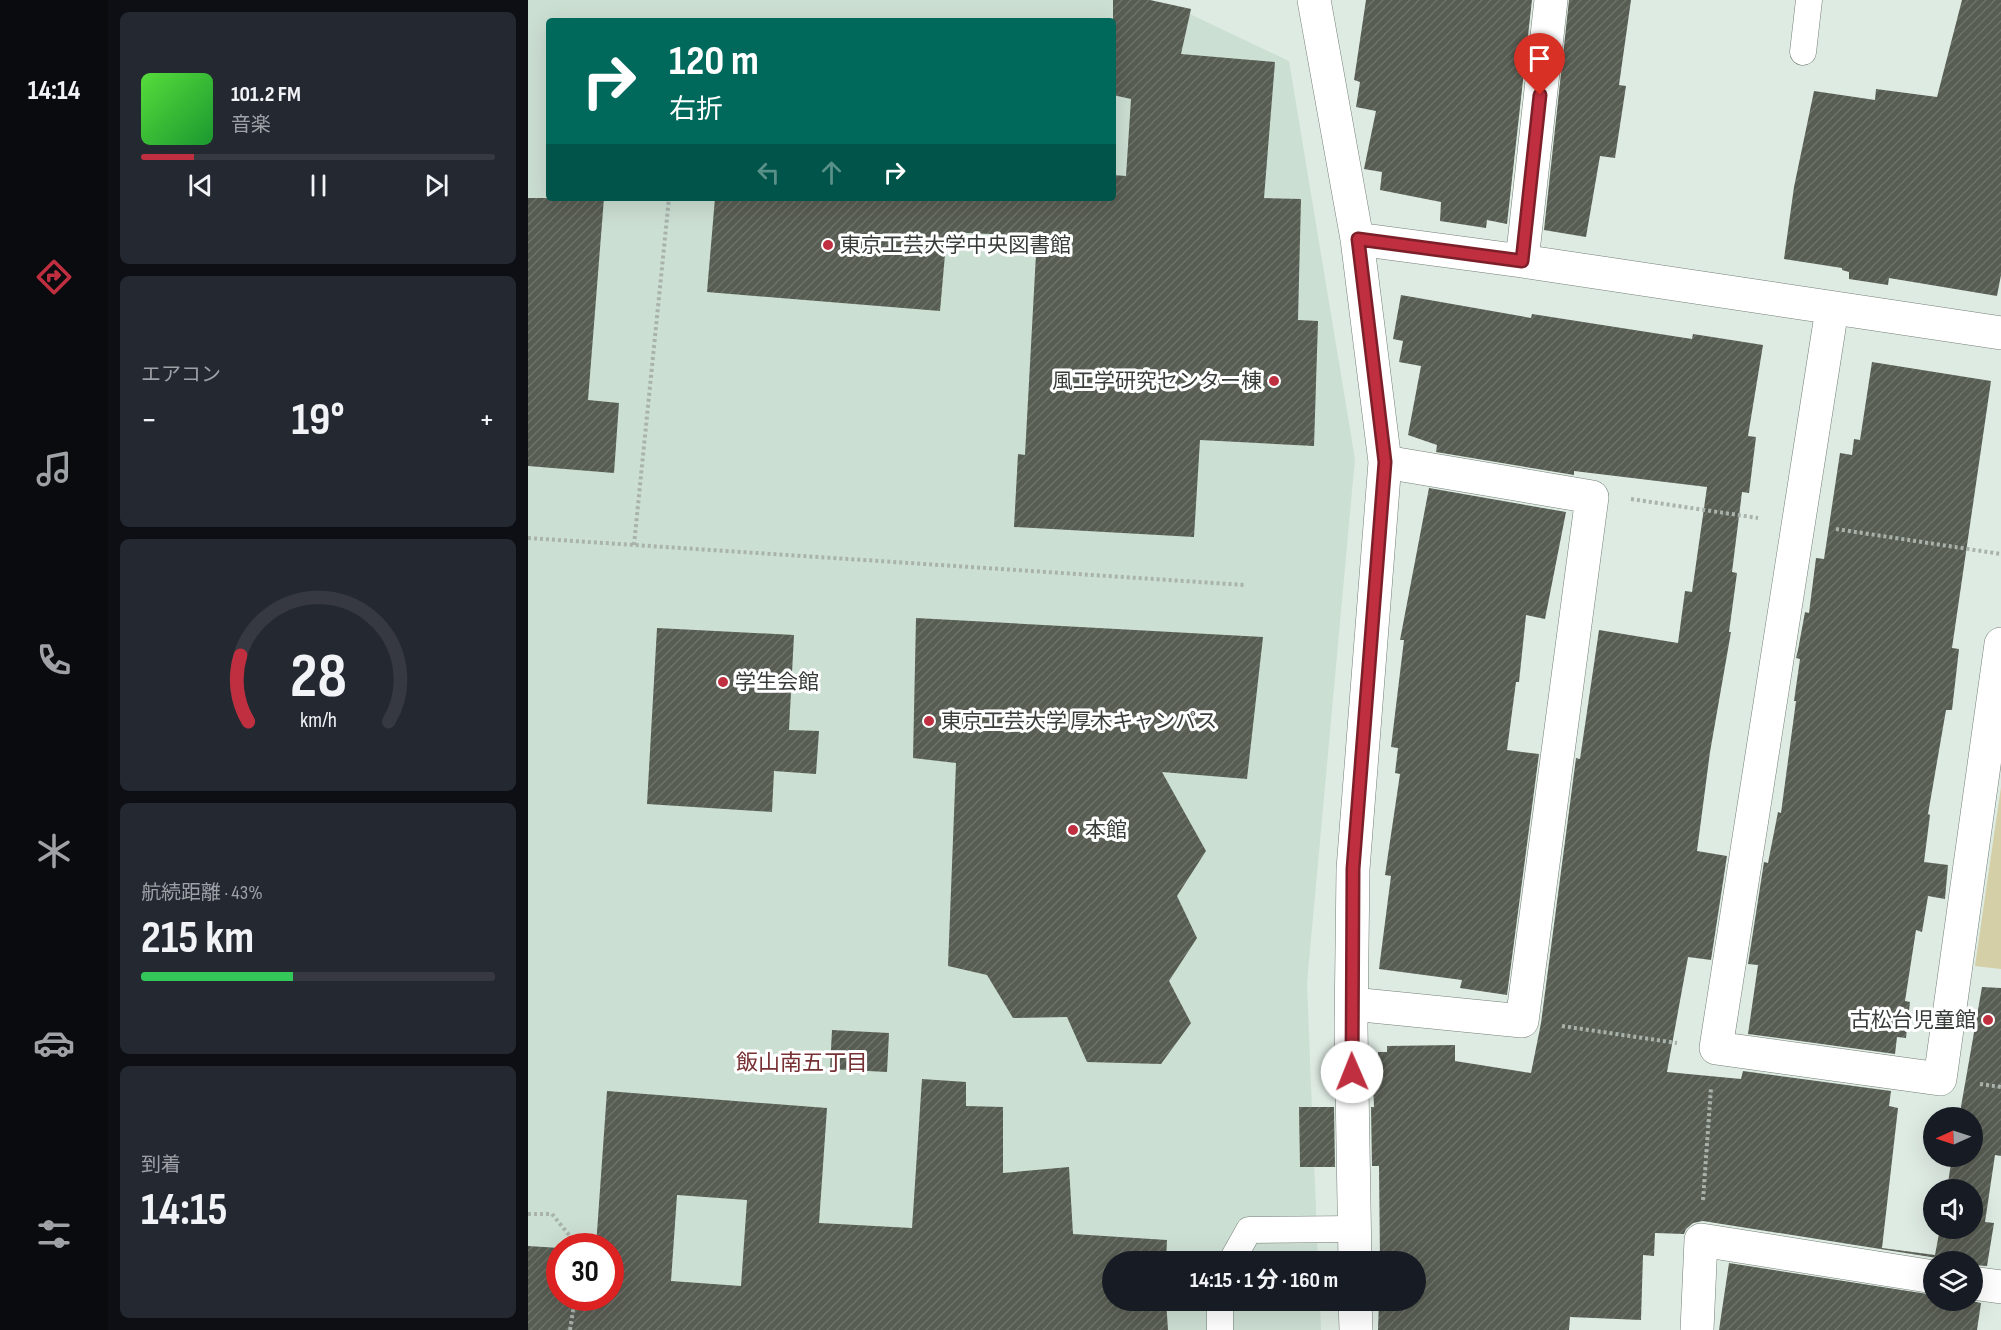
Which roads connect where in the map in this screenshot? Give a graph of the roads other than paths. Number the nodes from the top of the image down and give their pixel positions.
1 (1314, 0) edge
2 (1551, 0) edge
3 (1809, 0) edge
4 (1803, 52) dead end
5 (1358, 239) junction
6 (1522, 261) junction
7 (1832, 309) junction
8 (2001, 333) edge
9 (1385, 462) junction
10 (2001, 644) edge
11 (1352, 1004) junction
12 (1354, 1228) junction
13 (1238, 1251) edge
14 (1354, 1251) edge
15 (1923, 1275) edge
16 (1983, 1285) edge
17 (2001, 1287) edge
18 (1221, 1311) edge
19 (1356, 1311) edge
20 (1220, 1330) edge
21 (1356, 1330) edge
22 (1697, 1330) edge

1 - 5 street
2 - 6 street
3 - 4 lane
5 - 6 street
5 - 9 street
6 - 7 street
7 - 8 street
7 - 10 street
9 - 11 street
9 - 11 street
11 - 12 street
12 - 13 lane
12 - 14 street
15 - 22 street
16 - 17 street
18 - 20 lane
19 - 21 street

